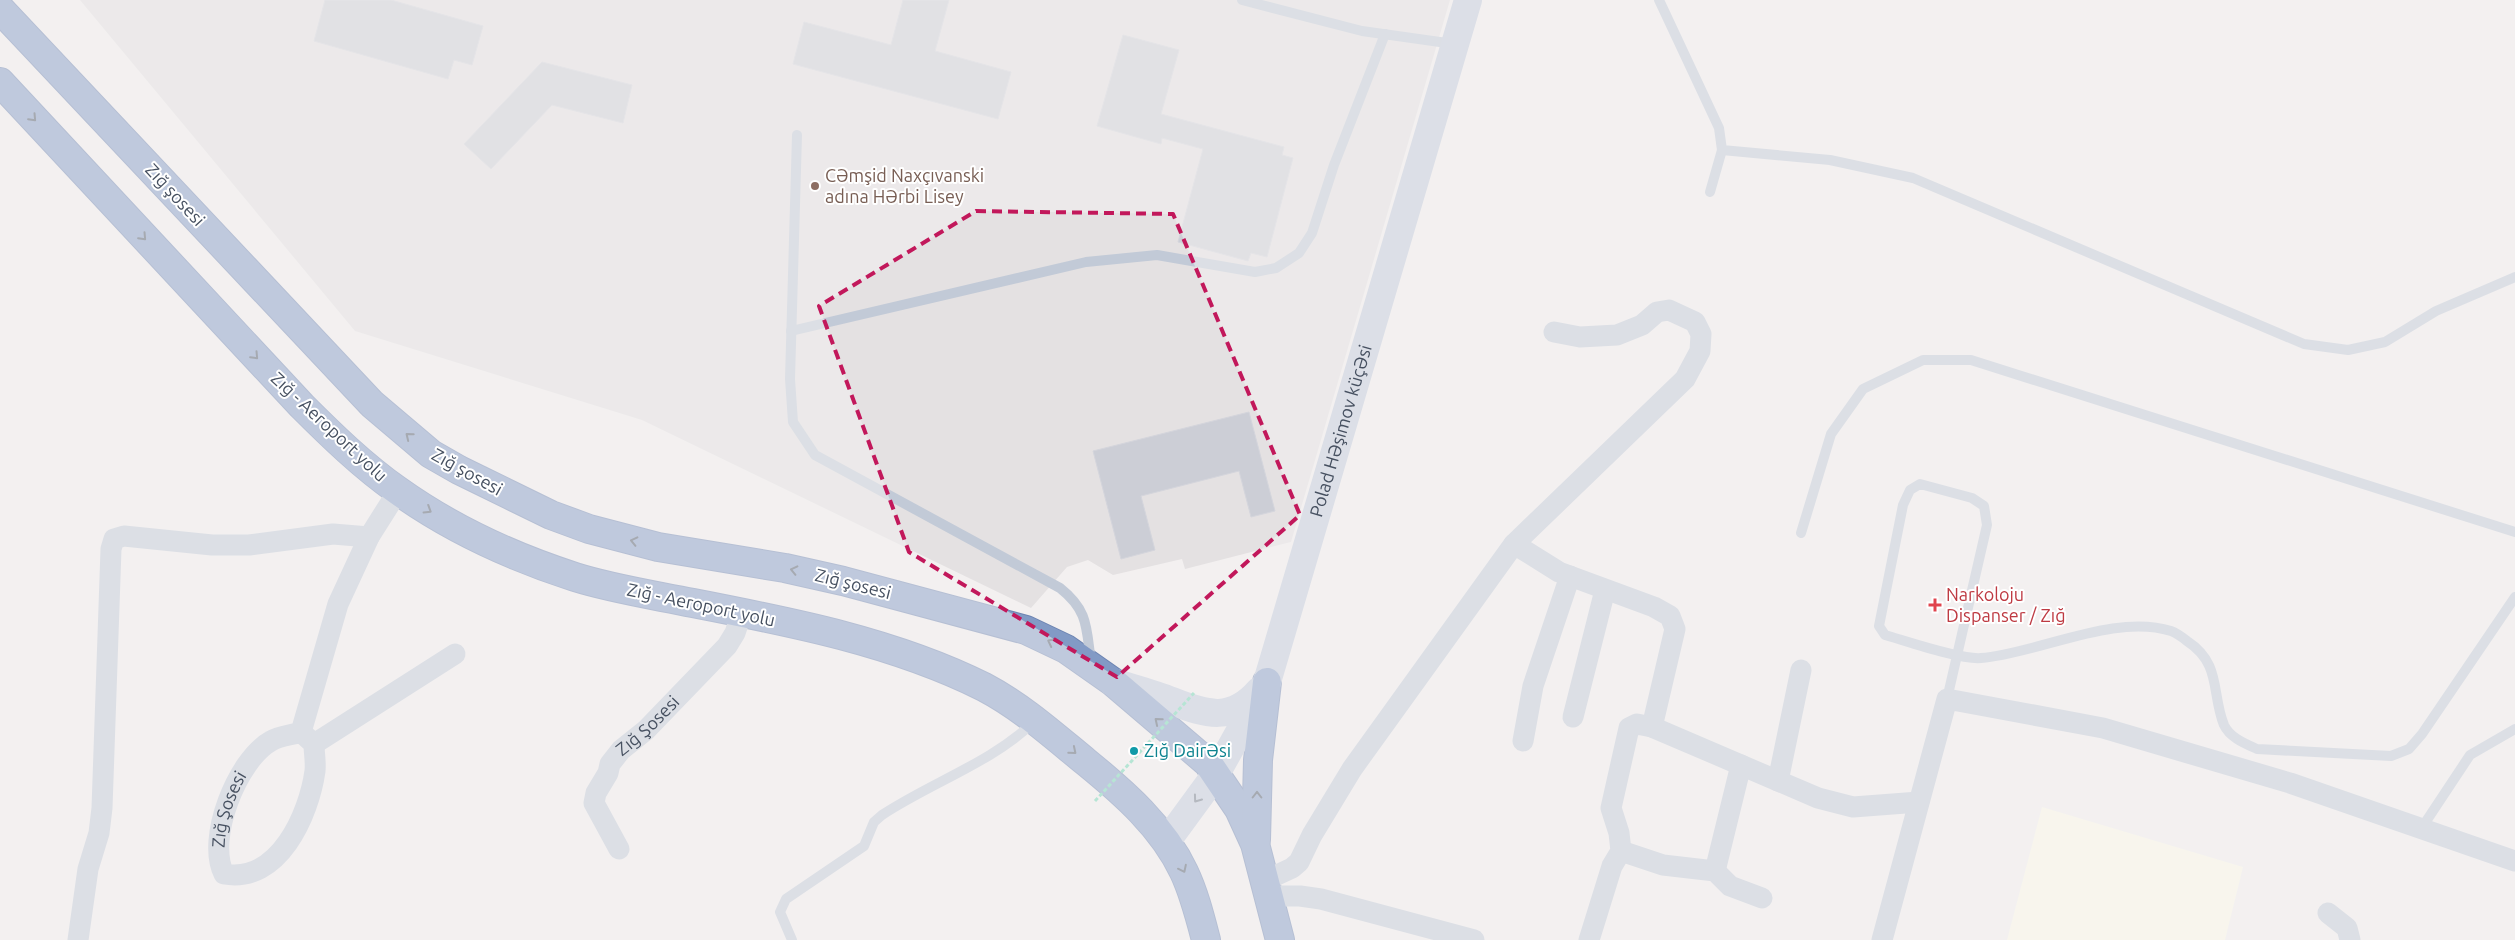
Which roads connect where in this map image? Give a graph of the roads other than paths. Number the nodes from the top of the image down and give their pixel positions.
1 (1242, 0) edge
2 (1468, 0) edge
3 (1658, 0) edge
4 (0, 9) edge
5 (1385, 34) junction
6 (1455, 44) junction
7 (0, 82) edge
8 (797, 135) dead end
9 (1722, 150) junction
10 (1710, 192) dead end
11 (2515, 277) edge
12 (791, 332) junction
13 (1554, 332) dead end
14 (398, 491) junction
15 (2515, 532) edge
16 (1801, 533) dead end
17 (370, 537) junction
18 (1514, 544) junction
19 (1570, 576) junction
20 (1605, 590) junction
21 (2515, 598) edge
22 (742, 612) junction
23 (455, 654) dead end
24 (1957, 654) junction
25 (1802, 670) dead end
26 (1102, 675) junction
27 (1267, 682) junction
28 (1947, 699) junction
29 (1573, 717) dead end
30 (1035, 720) junction
31 (1652, 727) junction
32 (2515, 729) edge
33 (307, 738) junction
34 (1523, 741) dead end
35 (1740, 765) junction
36 (1216, 774) junction
37 (1778, 781) junction
38 (1919, 802) junction
39 (2421, 829) junction
40 (1167, 841) junction
41 (1255, 844) junction
42 (619, 849) dead end
43 (1621, 851) junction
44 (2515, 861) edge
45 (1716, 871) junction
46 (1266, 888) junction
47 (1762, 898) dead end
48 (2328, 913) dead end
49 (78, 940) edge
50 (792, 940) edge
51 (1206, 940) edge
52 (1280, 940) edge
53 (1474, 940) edge
54 (1588, 940) edge
55 (1882, 940) edge
56 (2350, 940) edge

1 - 5 lane
2 - 6 street, Polad Həşimov küçəsi
3 - 9 lane
26 -> 4 highway, Zığ şosesi
5 - 6 lane
5 - 12 lane
6 - 27 street, Polad Həşimov küçəsi
7 -> 14 highway, Zığ - Aeroport yolu
8 - 12 lane
9 - 10 lane
9 - 11 lane
12 - 26 lane
13 - 18 street
14 - 17 street, Zığ Şosesi
14 -> 22 highway, Zığ - Aeroport yolu
15 - 16 lane
17 - 33 street, Zığ Şosesi
17 - 49 street
18 - 19 street
18 - 46 street
19 - 20 street
19 - 34 street
20 - 29 street
20 - 31 street
21 - 24 lane
22 - 30 highway, Zığ - Aeroport yolu
22 - 42 street, Zığ Şosesi
23 - 33 street
24 - 24 lane
24 - 28 lane
25 - 37 street
26 - 27 street
36 -> 26 highway, Zığ şosesi
27 - 36 street, Polad Həşimov küçəsi
41 -> 27 highway
28 - 38 street
28 - 39 street
30 -> 40 highway, Zığ - Aeroport yolu
30 - 50 lane
31 - 35 street
31 - 43 street
32 - 39 lane
33 - 33 street, Zığ Şosesi
35 - 37 street
35 - 45 street
36 -> 40 street, Polad Həşimov küçəsi
36 - 41 highway, Zığ şosesi
37 - 38 street
38 - 55 street
39 - 44 street
40 -> 51 highway, Zığ - Aeroport yolu
41 - 46 highway
43 - 45 street
43 - 54 street
45 - 47 street
46 - 52 highway
46 - 53 street
48 - 56 street

